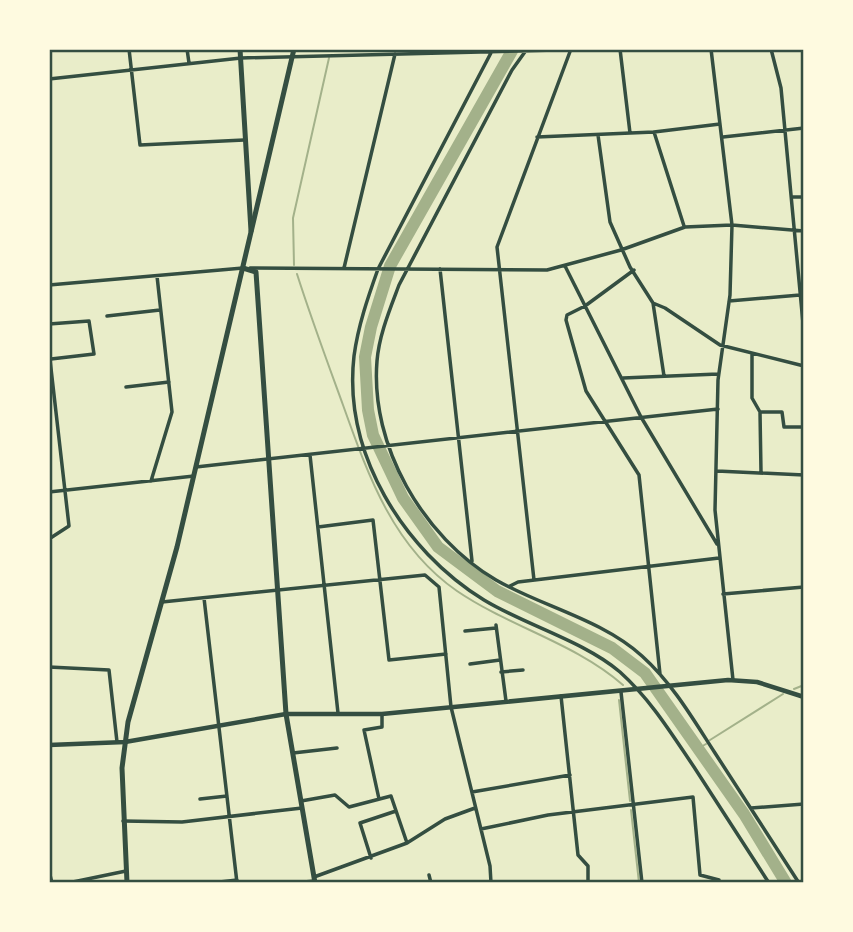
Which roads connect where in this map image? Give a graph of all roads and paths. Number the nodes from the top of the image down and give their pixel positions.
1 (129, 49) edge
2 (187, 49) edge
3 (240, 49) edge
4 (294, 49) edge
5 (571, 49) edge
6 (594, 49) edge
7 (620, 49) edge
8 (711, 49) edge
9 (772, 49) edge
10 (494, 50) edge
11 (526, 50) edge
12 (350, 51) edge
13 (386, 51) edge
14 (395, 54) junction
15 (293, 56) junction
16 (241, 58) junction
17 (189, 64) junction
18 (131, 70) junction
19 (49, 79) edge
20 (720, 124) junction
21 (804, 128) edge
22 (785, 130) junction
23 (654, 132) junction
24 (629, 133) junction
25 (598, 135) junction
26 (537, 137) junction
27 (722, 137) junction
28 (244, 139) junction
29 (792, 197) junction
30 (804, 197) edge
31 (732, 225) junction
32 (684, 228) junction
33 (796, 231) junction
34 (804, 231) edge
35 (251, 232) junction
36 (621, 250) junction
37 (565, 266) junction
38 (247, 268) junction
39 (344, 268) junction
40 (378, 269) junction
41 (408, 269) junction
42 (440, 269) junction
43 (500, 270) junction
44 (634, 270) junction
45 (157, 276) junction
46 (49, 285) edge
47 (801, 295) junction
48 (729, 301) junction
49 (653, 303) junction
50 (585, 306) junction
51 (161, 310) junction
52 (107, 316) dead end
53 (49, 324) edge
54 (804, 334) edge
55 (720, 345) junction
56 (49, 351) edge
57 (752, 354) junction
58 (50, 359) edge
59 (804, 366) edge
60 (718, 374) junction
61 (664, 376) junction
62 (623, 378) junction
63 (169, 382) junction
64 (126, 387) dead end
65 (718, 409) junction
66 (760, 412) junction
67 (641, 417) junction
68 (605, 421) junction
69 (804, 427) edge
70 (518, 430) junction
71 (459, 438) junction
72 (391, 445) junction
73 (362, 448) junction
74 (310, 454) junction
75 (268, 460) junction
76 (196, 467) junction
77 (717, 471) junction
78 (761, 472) junction
79 (804, 475) edge
80 (194, 476) junction
81 (151, 481) junction
82 (65, 490) junction
83 (49, 492) edge
84 (318, 527) junction
85 (49, 540) edge
86 (718, 546) junction
87 (719, 558) junction
88 (472, 561) junction
89 (650, 567) junction
90 (380, 579) junction
91 (534, 580) junction
92 (325, 586) junction
93 (510, 586) junction
94 (804, 587) edge
95 (277, 591) junction
96 (723, 594) junction
97 (204, 598) junction
98 (162, 603) junction
99 (465, 631) dead end
100 (446, 654) junction
101 (500, 660) junction
102 (470, 664) dead end
103 (49, 667) edge
104 (523, 670) dead end
105 (501, 672) junction
106 (733, 680) junction
107 (668, 686) junction
108 (638, 690) junction
109 (621, 692) junction
110 (561, 696) junction
111 (804, 697) edge
112 (506, 701) junction
113 (451, 707) junction
114 (286, 714) junction
115 (338, 714) junction
116 (382, 714) junction
117 (219, 726) junction
118 (117, 742) junction
119 (125, 742) junction
120 (49, 745) edge
121 (337, 748) dead end
122 (293, 753) junction
123 (570, 775) junction
124 (472, 792) junction
125 (227, 796) junction
126 (200, 799) dead end
127 (379, 799) junction
128 (804, 804) edge
129 (301, 805) junction
130 (634, 805) junction
131 (475, 808) junction
132 (751, 808) junction
133 (396, 811) junction
134 (574, 811) junction
135 (229, 817) junction
136 (124, 821) junction
137 (481, 829) junction
138 (407, 843) junction
139 (371, 858) junction
140 (49, 871) edge
141 (126, 871) junction
142 (429, 875) dead end
143 (315, 880) edge
144 (237, 881) edge
145 (52, 883) edge
146 (68, 883) edge
147 (127, 883) edge
148 (211, 883) edge
149 (293, 883) edge
150 (431, 883) edge
151 (491, 883) edge
152 (588, 883) edge
153 (642, 883) edge
154 (719, 883) edge
155 (769, 883) edge
156 (799, 883) edge

1 - 18 street
2 - 17 street
3 - 16 main road
4 - 15 main road
5 - 6 street
5 - 11 street
5 - 26 street
7 - 24 street
8 - 20 street
9 - 22 street
10 - 11 street
10 - 14 street
10 - 40 street
11 - 41 street
12 - 13 street
12 - 15 street
13 - 14 street
14 - 39 street
15 - 16 street
15 - 35 main road
16 - 17 street
16 - 28 main road
17 - 18 street
18 - 19 street
18 - 28 street
20 - 23 street
20 - 27 street
21 - 22 street
22 - 27 street
22 - 29 street
23 - 24 street
23 - 32 street
24 - 25 street
25 - 26 street
25 - 36 street
26 - 43 street
27 - 31 street
28 - 35 main road
29 - 30 street
29 - 33 street
31 - 32 street
31 - 33 street
31 - 48 street
32 - 36 street
33 - 34 street
33 - 47 street
35 - 38 main road
36 - 37 street
36 - 44 street
37 - 43 street
37 - 50 street
38 - 39 street
38 - 45 street
38 - 75 main road
38 - 76 main road
39 - 40 street
40 - 41 street
40 - 73 street
41 - 42 street
41 - 72 street
42 - 43 street
42 - 71 street
43 - 70 street
44 - 49 street
44 - 50 street
45 - 46 street
45 - 51 street
47 - 48 street
47 - 54 street
48 - 55 street
49 - 55 street
49 - 61 street
50 - 62 street
50 - 68 street
51 - 52 street
51 - 63 street
53 - 58 street
55 - 57 street
55 - 60 street
56 - 58 street
57 - 59 street
57 - 66 street
58 - 82 street
60 - 61 street
60 - 65 street
61 - 62 street
62 - 67 street
63 - 64 street
63 - 81 street
65 - 67 street
65 - 77 street
66 - 69 street
66 - 78 street
67 - 68 street
67 - 86 street
68 - 70 street
68 - 89 street
70 - 71 street
70 - 91 street
71 - 72 street
71 - 88 street
72 - 73 street
72 - 88 street
73 - 74 street
73 - 108 street
74 - 75 street
74 - 84 street
75 - 76 street
75 - 95 main road
76 - 80 main road
77 - 78 street
77 - 86 street
78 - 79 street
80 - 81 street
80 - 98 main road
81 - 82 street
82 - 83 street
82 - 85 street
84 - 90 street
84 - 92 street
86 - 87 street
87 - 89 street
87 - 96 street
88 - 93 street
89 - 91 street
89 - 107 street
90 - 92 street
90 - 100 street
90 - 100 street
91 - 93 street
92 - 95 street
92 - 115 street
93 - 107 street
94 - 96 street
95 - 97 street
95 - 114 main road
96 - 106 street
97 - 98 street
97 - 117 street
98 - 119 main road
99 - 101 street
100 - 113 street
101 - 102 street
101 - 105 street
103 - 118 street
104 - 105 street
105 - 112 street
106 - 107 street
106 - 111 street
107 - 108 street
107 - 132 street
108 - 109 street
108 - 155 street
109 - 110 street
109 - 130 street
110 - 112 street
110 - 123 street
112 - 113 street
113 - 116 street
113 - 124 street
114 - 115 street
114 - 117 street
114 - 122 main road
115 - 116 street
116 - 127 street
117 - 119 street
117 - 125 street
118 - 119 street
118 - 120 street
119 - 136 main road
121 - 122 street
122 - 129 main road
123 - 124 street
123 - 134 street
124 - 131 street
125 - 126 street
125 - 135 street
127 - 129 street
127 - 133 street
128 - 132 street
129 - 135 street
129 - 143 main road
130 - 134 street
130 - 153 street
130 - 154 street
131 - 137 street
131 - 138 street
132 - 156 street
133 - 138 street
133 - 139 street
134 - 137 street
134 - 152 street
135 - 136 street
135 - 144 street
136 - 141 main road
137 - 151 street
138 - 139 street
139 - 143 street
140 - 145 street
141 - 146 street
141 - 147 main road
142 - 150 street
143 - 149 street
144 - 148 street

